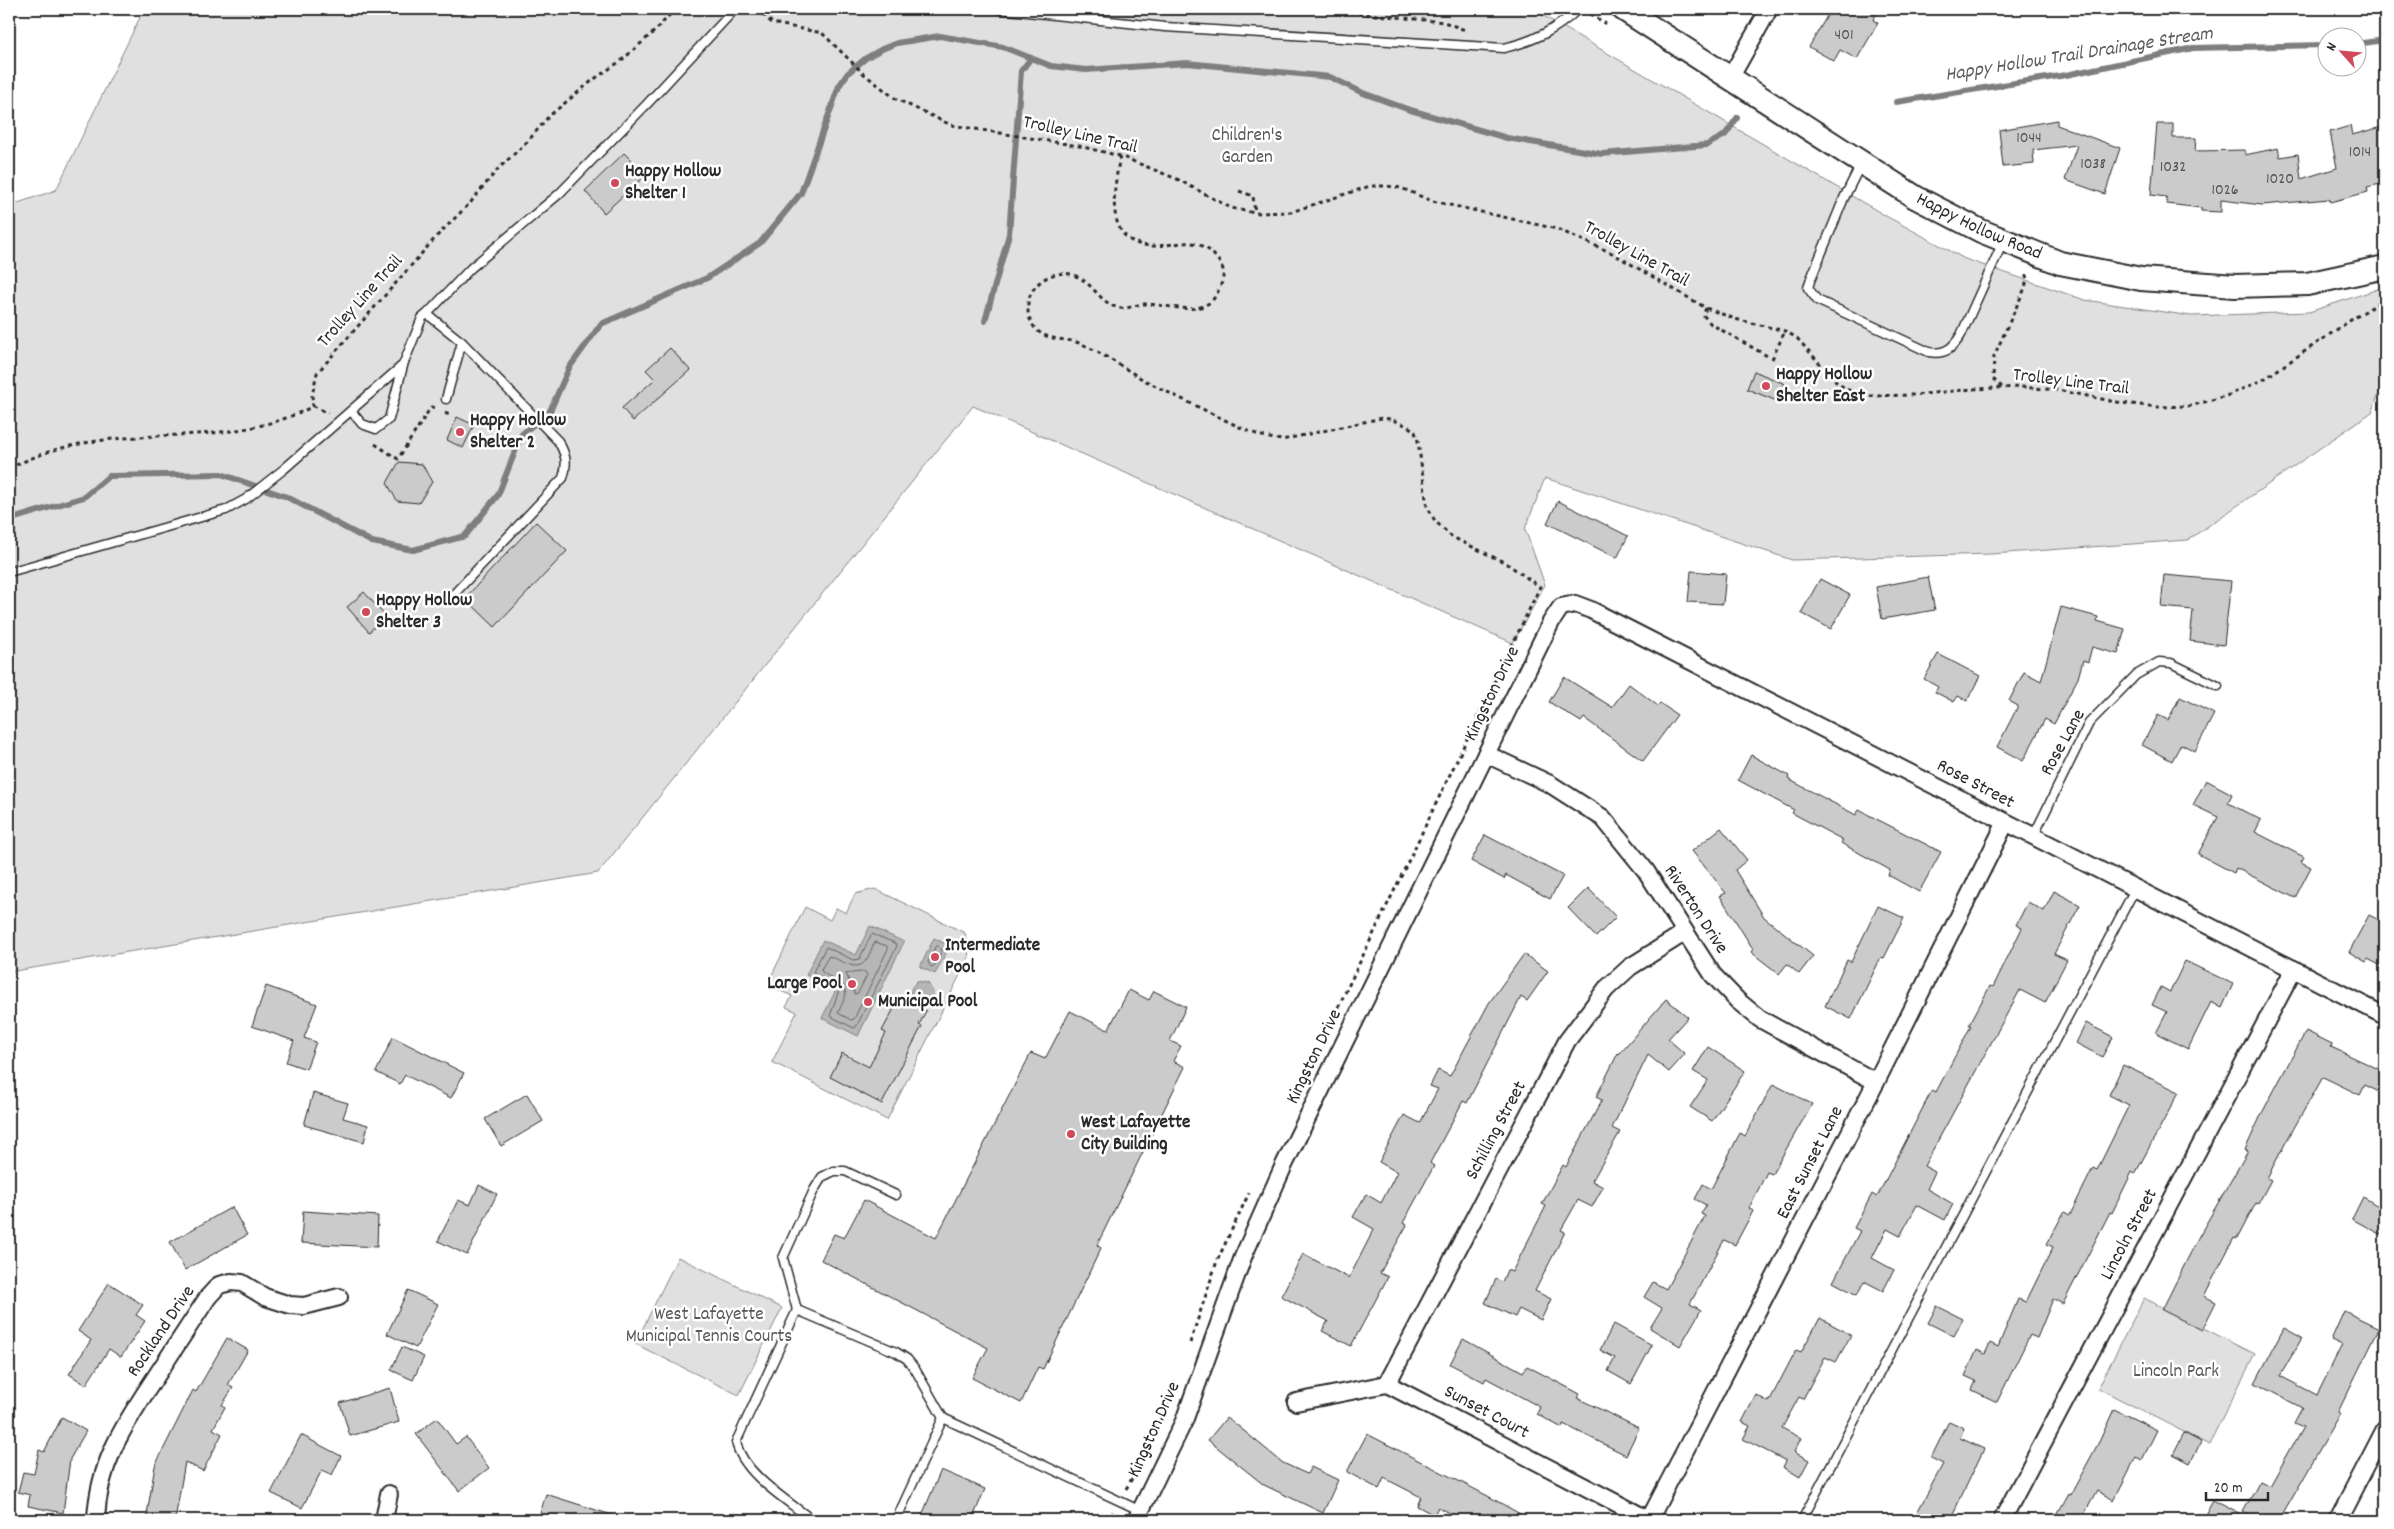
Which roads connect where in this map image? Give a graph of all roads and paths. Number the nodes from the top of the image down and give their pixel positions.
1 (675, 9) edge
2 (735, 9) edge
3 (757, 9) edge
4 (998, 9) edge
5 (1318, 9) edge
6 (1578, 9) edge
7 (1768, 9) edge
8 (1588, 13) dead end
9 (1616, 17) edge
10 (1471, 32) dead end
11 (1730, 78) junction
12 (1120, 156) junction
13 (1862, 163) junction
14 (1239, 191) dead end
15 (1255, 213) junction
16 (1999, 248) junction
17 (2385, 268) edge
18 (2385, 299) edge
19 (1706, 308) junction
20 (426, 314) junction
21 (1785, 331) junction
22 (462, 342) junction
23 (403, 365) junction
24 (2003, 388) junction
25 (446, 399) dead end
26 (352, 411) junction
27 (9, 468) edge
28 (9, 572) edge
29 (453, 595) dead end
30 (1550, 622) joint
31 (2218, 686) dead end
32 (1486, 754) junction
33 (2005, 824) junction
34 (2033, 837) junction
35 (2135, 889) junction
36 (1684, 933) junction
37 (2294, 969) junction
38 (2385, 1016) edge
39 (1331, 1022) dead end
40 (1876, 1082) junction
41 (1250, 1191) dead end
42 (896, 1195) dead end
43 (339, 1297) dead end
44 (797, 1310) junction
45 (1188, 1350) dead end
46 (1180, 1373) dead end
47 (1388, 1384) junction
48 (1296, 1402) dead end
49 (943, 1418) junction
50 (2385, 1429) edge
51 (1152, 1441) dead end
52 (1144, 1458) dead end
53 (389, 1494) dead end
54 (1120, 1501) junction
55 (1139, 1516) edge
56 (96, 1520) edge
57 (384, 1520) edge
58 (812, 1520) edge
59 (896, 1520) edge
60 (1109, 1520) edge
61 (1649, 1520) edge
62 (1802, 1520) edge
63 (2002, 1520) edge
64 (2338, 1520) edge

1 - 27 path, Trolley Line Trail
2 - 20 lane
3 - 12 path, Trolley Line Trail
4 - 6 lane
5 - 10 path
7 - 11 street
8 - 9 path
9 - 11 main road, Happy Hollow Road
11 - 13 main road, Happy Hollow Road
12 - 15 path, Trolley Line Trail
12 - 39 path
13 - 16 main road, Happy Hollow Road
13 - 16 lane
14 - 15 path
15 - 19 path, Trolley Line Trail
16 - 17 main road, Happy Hollow Road
16 - 24 path
18 - 24 path, Trolley Line Trail
19 - 21 path, Trolley Line Trail
19 - 21 path
20 - 22 lane
20 - 23 lane
21 - 24 path, Trolley Line Trail
22 - 25 lane
22 - 29 lane
23 - 26 lane
23 - 26 lane
26 - 28 lane
30 - 32 street, Kingston Drive
30 - 33 street, Rose Street
31 - 34 lane, Rose Lane
32 - 36 street, Riverton Drive
32 - 55 street, Kingston Drive
33 - 34 street, Rose Street
33 - 40 street, East Sunset Lane
34 - 35 street, Rose Street
35 - 37 street, Rose Street
35 - 62 lane
36 - 40 street, Riverton Drive
36 - 47 street, Schilling Street
37 - 38 street, Rose Street
37 - 63 street, Lincoln Street
40 - 61 street, East Sunset Lane
41 - 45 path
42 - 44 lane
43 - 56 street, Rockland Drive
44 - 49 lane
44 - 58 lane
46 - 51 path
47 - 48 street
47 - 61 street, Sunset Court
49 - 54 lane
49 - 59 lane
50 - 64 street
52 - 54 path
53 - 57 street
54 - 55 lane
54 - 60 path

